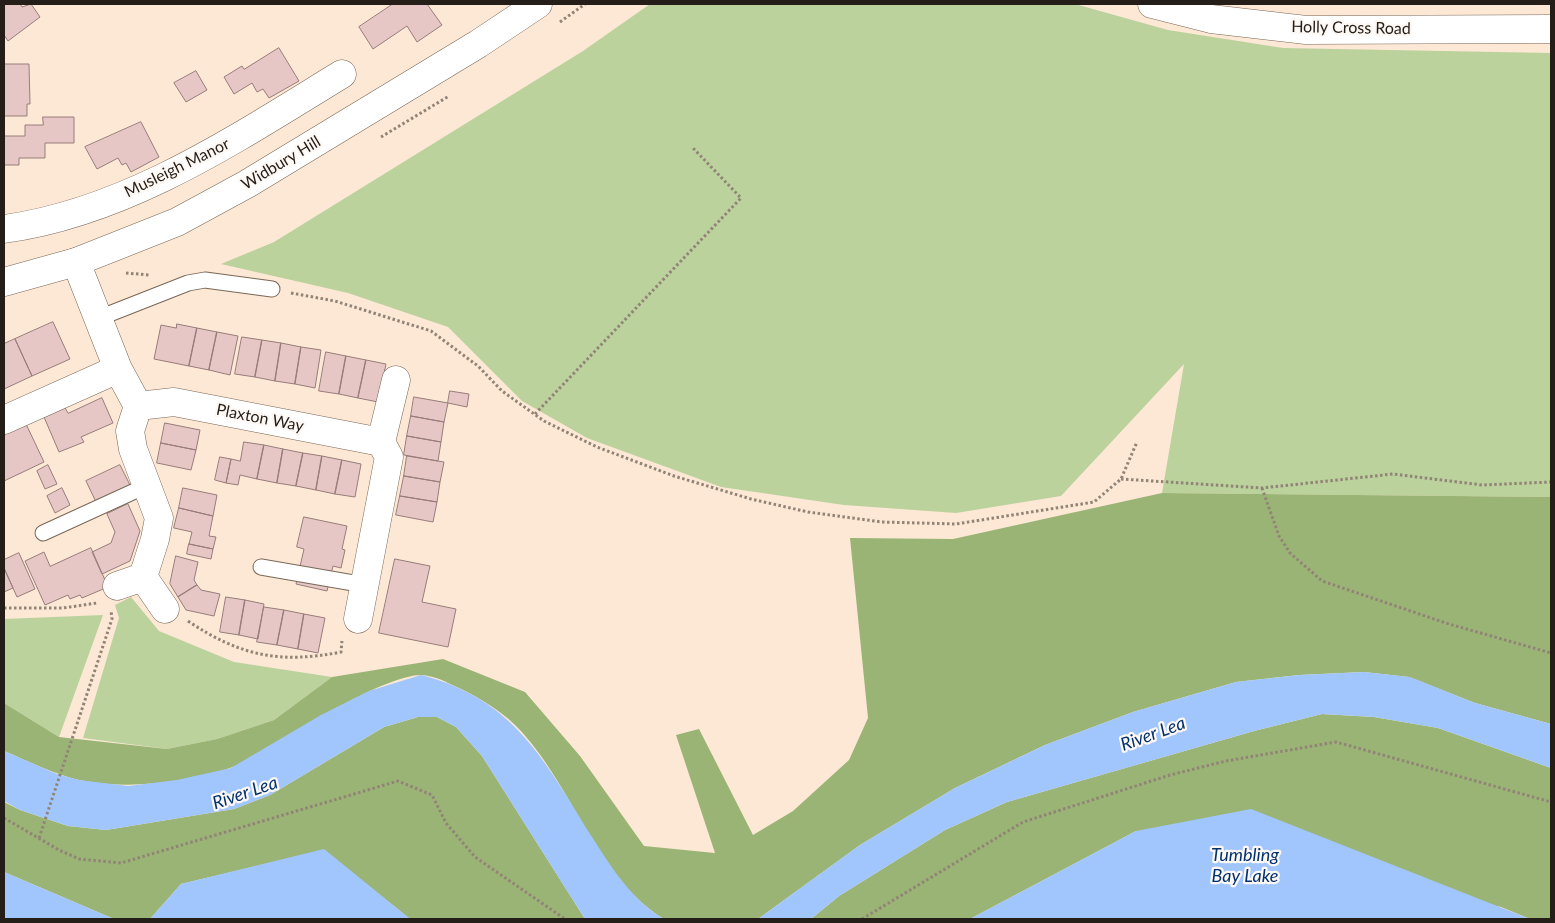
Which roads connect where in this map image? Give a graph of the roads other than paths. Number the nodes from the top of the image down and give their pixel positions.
1 (538, 4) edge
2 (1152, 4) edge
3 (1551, 30) edge
4 (342, 74) dead end
5 (16, 228) edge
6 (76, 262) junction
7 (4, 282) edge
8 (272, 289) road end
9 (98, 318) junction
10 (118, 369) junction
11 (396, 380) dead end
12 (138, 406) junction
13 (4, 420) edge
14 (381, 442) junction
15 (148, 485) junction
16 (43, 533) dead end
17 (261, 566) dead end
18 (143, 577) junction
19 (365, 586) junction
20 (113, 593) road end
21 (165, 609) road end
22 (358, 619) road end

1 - 6 street, Widbury Hill
2 - 3 street, Holly Cross Road
4 - 5 street, Musleigh Manor
6 - 7 street, Widbury Hill
6 - 9 street
8 - 9 lane
9 - 10 street
10 - 12 street
10 - 13 street
11 - 14 street
12 - 14 street, Plaxton Way
12 - 15 street
14 - 19 street
15 - 16 lane
15 - 18 street
17 - 19 lane
18 - 20 street
18 - 21 street
19 - 22 street

